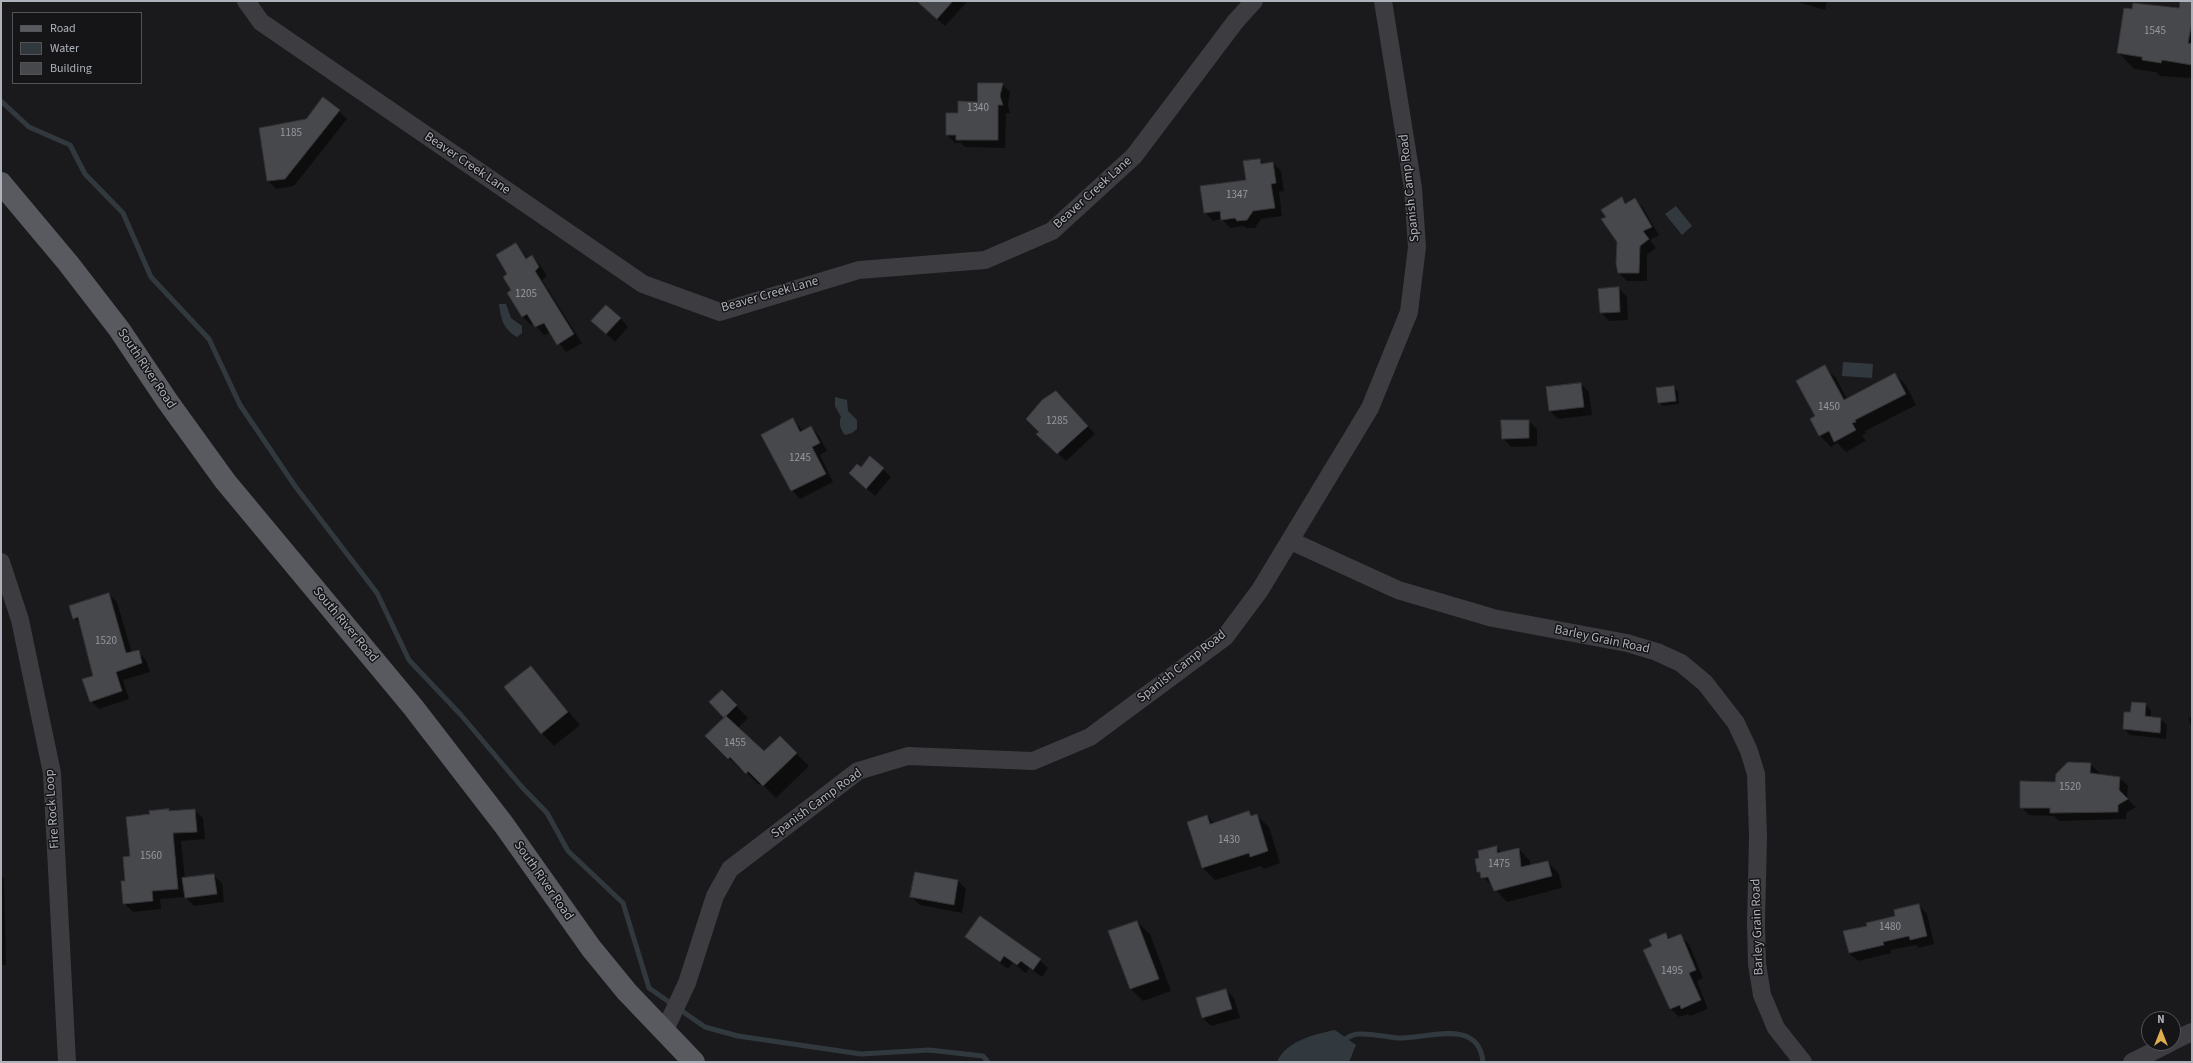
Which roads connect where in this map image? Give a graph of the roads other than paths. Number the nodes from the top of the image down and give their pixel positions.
1 (246, 1) edge
2 (1254, 1) edge
3 (1383, 1) edge
4 (1, 183) edge
5 (1292, 541) junction
6 (1, 562) edge
7 (664, 1032) junction
8 (2192, 1032) edge
9 (2181, 1038) edge
10 (2154, 1051) edge
11 (67, 1062) edge
12 (694, 1062) edge
13 (1803, 1062) edge
14 (2132, 1062) edge

1 - 2 street, Beaver Creek Lane
3 - 5 street, Spanish Camp Road
4 - 7 main road, South River Road
5 - 7 street, Spanish Camp Road
5 - 13 street, Barley Grain Road
6 - 11 street, Fire Rock Loop
7 - 12 main road, South River Road
8 - 9 street
10 - 14 street

